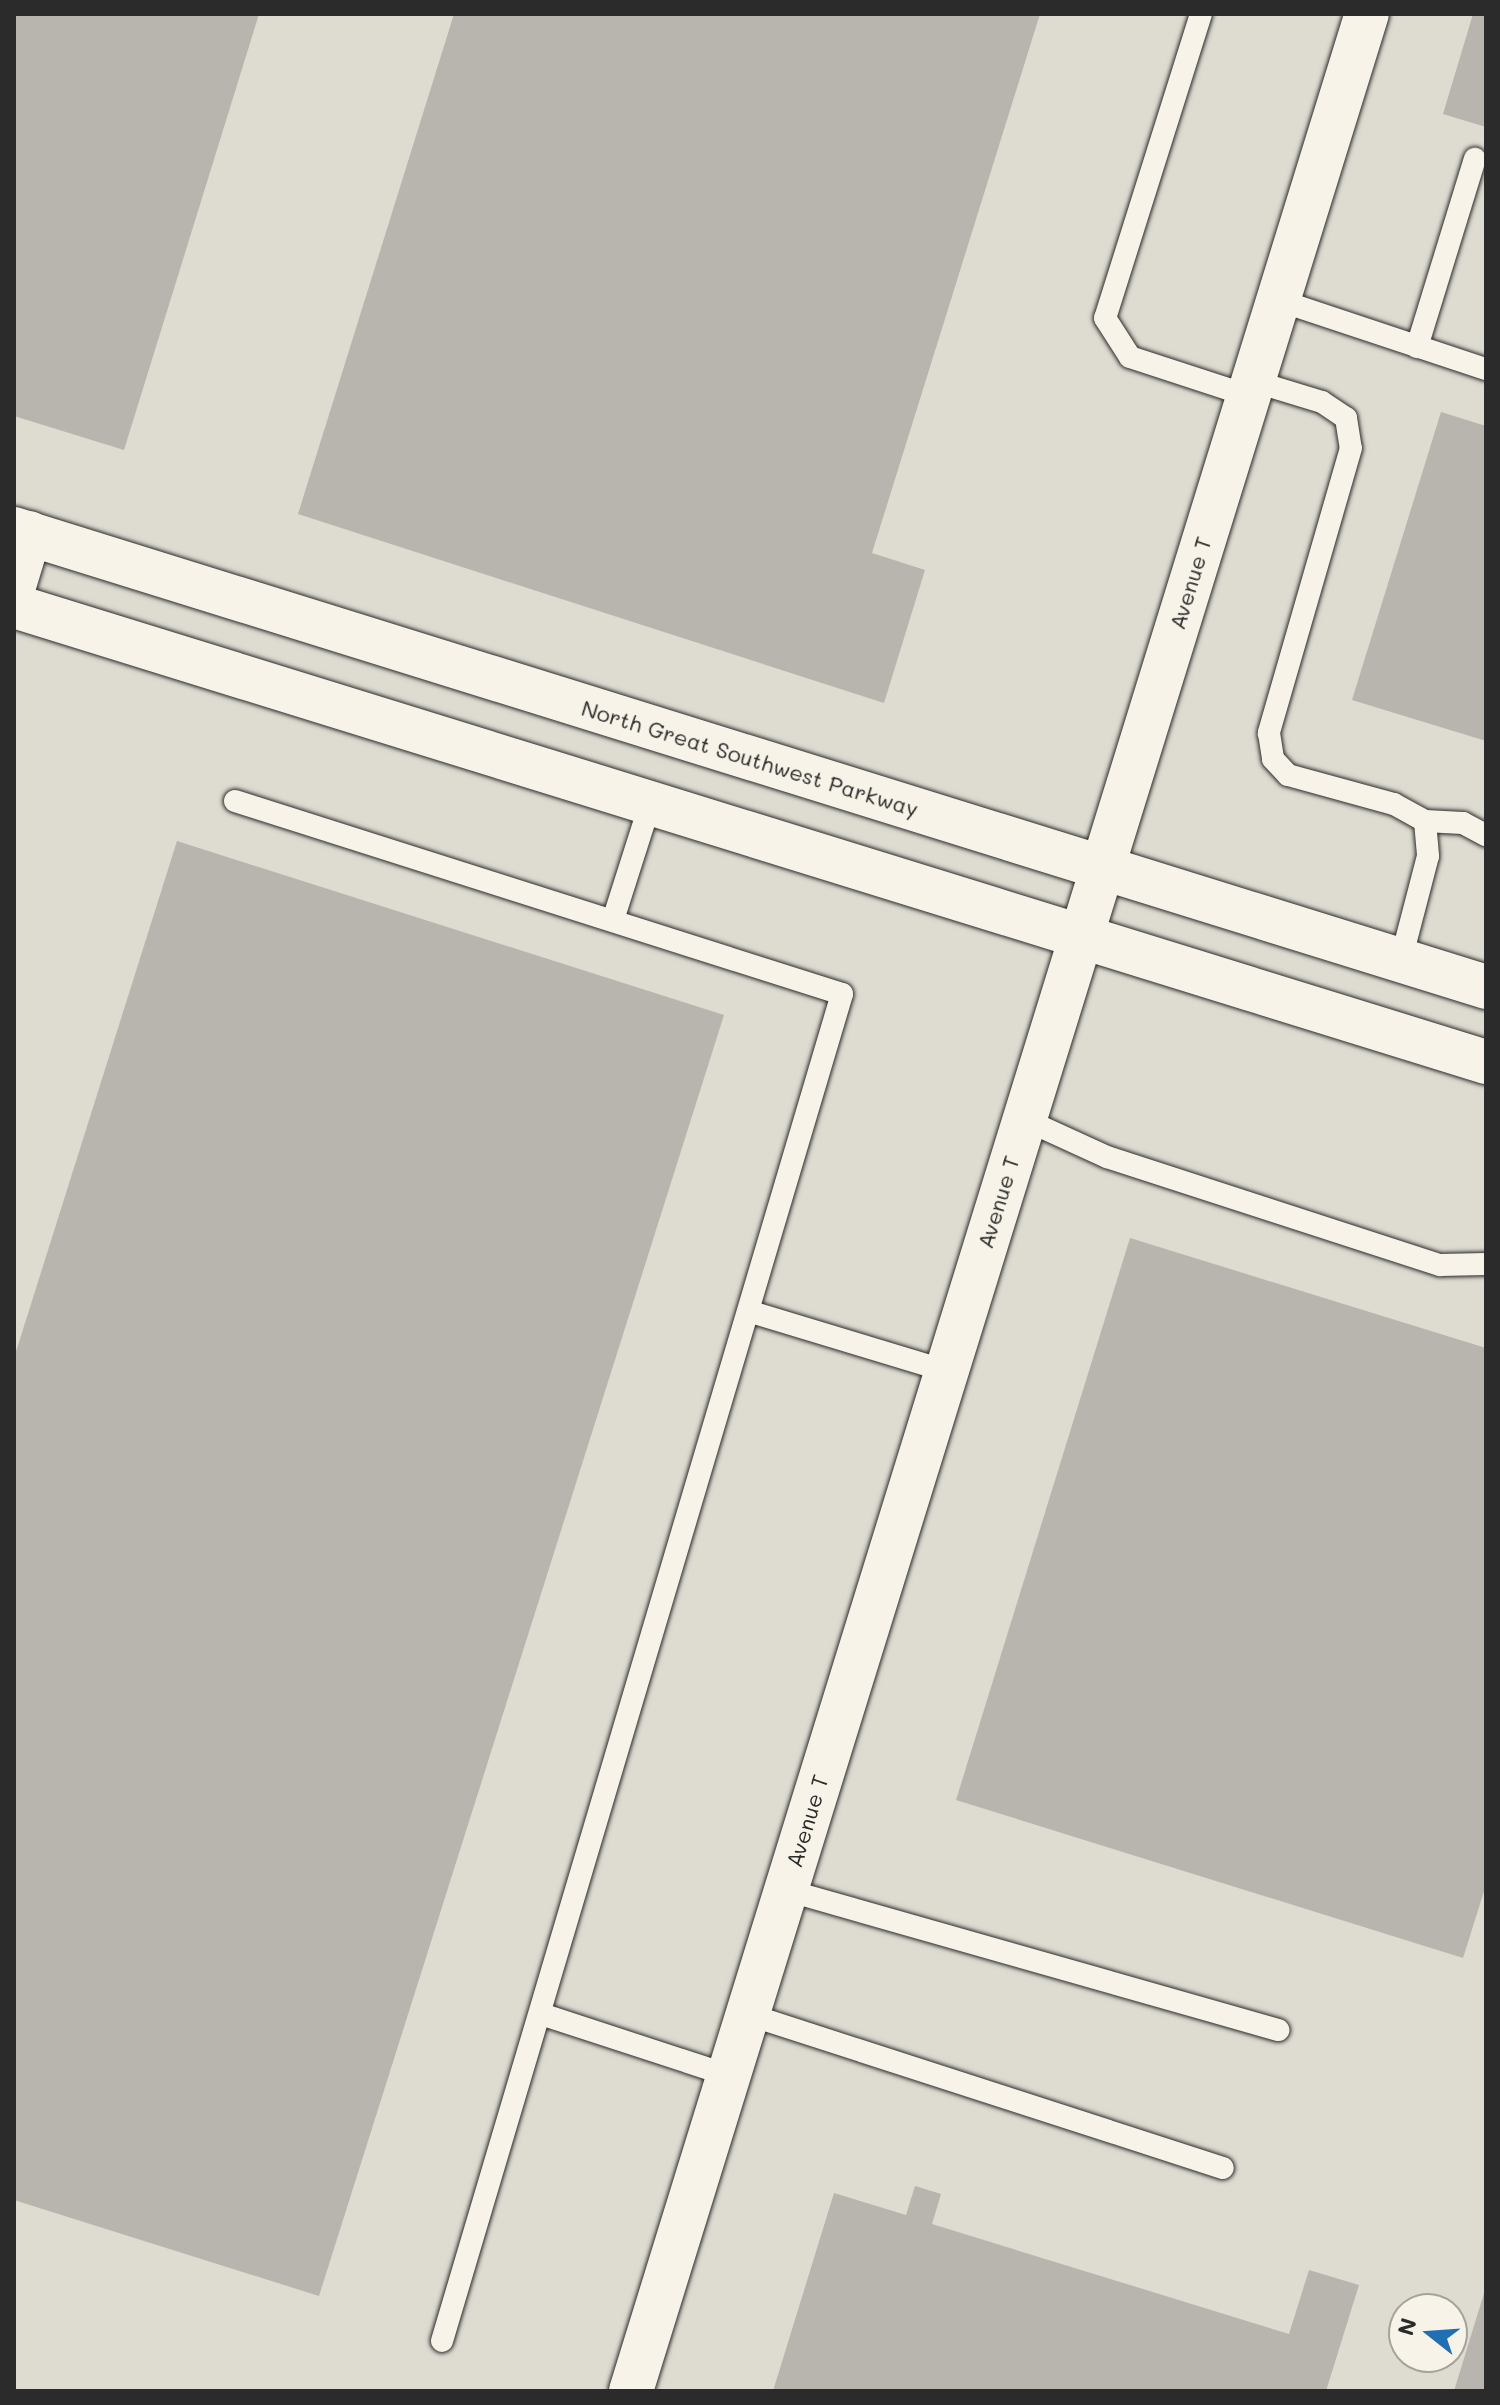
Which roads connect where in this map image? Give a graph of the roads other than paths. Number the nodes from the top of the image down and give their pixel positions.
1 (1201, 14) edge
2 (1367, 14) edge
3 (1475, 159) dead end
4 (1278, 300) junction
5 (1417, 347) junction
6 (1486, 369) edge
7 (1251, 388) junction
8 (22, 531) edge
9 (14, 586) edge
10 (14, 606) edge
11 (235, 801) dead end
12 (650, 804) junction
13 (1425, 821) junction
14 (1486, 835) edge
15 (1102, 867) junction
16 (613, 920) junction
17 (1080, 937) junction
18 (1401, 960) junction
19 (1486, 987) edge
20 (1486, 1062) edge
21 (1024, 1119) junction
22 (1486, 1264) edge
23 (751, 1312) junction
24 (947, 1371) junction
25 (786, 1890) junction
26 (541, 2014) junction
27 (747, 2014) junction
28 (1278, 2030) dead end
29 (728, 2075) junction
30 (1223, 2168) dead end
31 (442, 2341) dead end
32 (631, 2391) edge

1 - 7 lane
2 - 4 street, Avenue T
3 - 5 lane
4 - 5 lane
4 - 7 street, Avenue T
5 - 6 lane
7 - 13 lane
7 - 15 street, Avenue T
8 - 9 street
8 - 15 street, North Great Southwest Parkway
10 - 12 street
11 - 16 lane
12 - 16 lane
12 - 17 street
13 - 14 lane
13 - 18 lane
15 - 17 street, Avenue T
15 - 18 street, North Great Southwest Parkway
16 - 23 lane
17 - 20 street
17 - 21 street, Avenue T
18 - 19 street, North Great Southwest Parkway
21 - 22 lane
21 - 24 street, Avenue T
23 - 24 lane
23 - 26 lane
24 - 25 street, Avenue T
25 - 27 street, Avenue T
25 - 28 lane
26 - 29 lane
26 - 31 lane
27 - 29 street, Avenue T
27 - 30 lane
29 - 32 street, Avenue T

